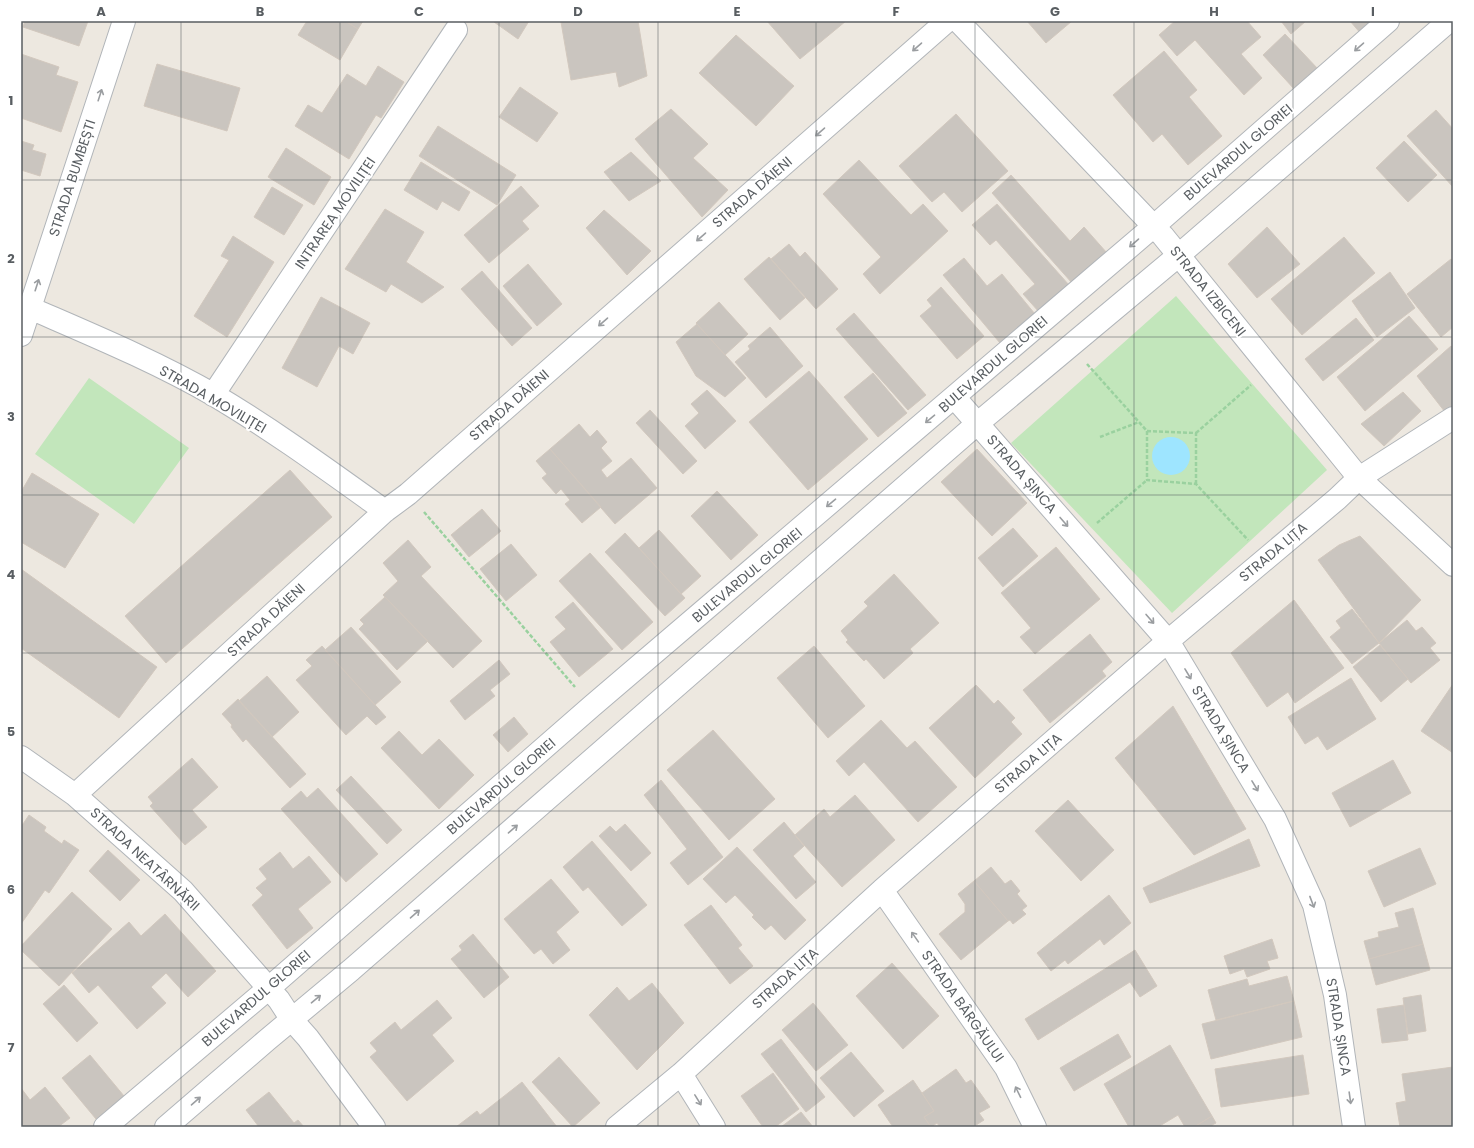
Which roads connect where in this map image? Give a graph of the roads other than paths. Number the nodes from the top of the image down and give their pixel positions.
1 (124, 21) edge
2 (947, 21) edge
3 (958, 21) edge
4 (1388, 21) edge
5 (1450, 21) edge
6 (456, 30) dead end
7 (1154, 226) junction
8 (1179, 255) junction
9 (30, 308) junction
10 (21, 335) edge
11 (213, 395) junction
12 (954, 398) junction
13 (1453, 418) edge
14 (978, 423) junction
15 (1359, 478) junction
16 (385, 511) junction
17 (1453, 565) edge
18 (1168, 641) junction
19 (21, 758) edge
20 (75, 795) junction
21 (882, 890) junction
22 (269, 988) junction
23 (292, 1020) junction
24 (681, 1074) junction
25 (105, 1127) edge
26 (166, 1127) edge
27 (374, 1127) edge
28 (617, 1127) edge
29 (714, 1127) edge
30 (1035, 1127) edge
31 (1354, 1127) edge

9 -> 1 street, STRADA BUMBEȘTI
2 -> 16 street, STRADA DĂIENI
3 - 7 street, STRADA IZBICENI
4 -> 7 street, BULEVARDUL GLORIEI
5 - 8 street
6 - 11 street, INTRAREA MOVILIȚEI
7 - 8 street, STRADA IZBICENI
7 -> 12 street, BULEVARDUL GLORIEI
8 - 14 street
8 - 15 street, STRADA IZBICENI
9 - 10 street, STRADA BUMBEȘTI
9 - 11 street, STRADA MOVILIȚEI
11 - 16 street, STRADA MOVILIȚEI
12 - 14 street, STRADA ȘINCA
12 -> 22 street, BULEVARDUL GLORIEI
13 - 15 street, STRADA LIȚA
14 -> 18 street, STRADA ȘINCA
23 -> 14 street
15 - 17 street, STRADA IZBICENI
15 - 18 street, STRADA LIȚA
16 - 20 street, STRADA DĂIENI
18 - 21 street, STRADA LIȚA
18 -> 31 street, STRADA ȘINCA
19 - 20 street, STRADA NEATÂRNĂRII
20 - 22 street, STRADA NEATÂRNĂRII
21 - 24 street, STRADA LIȚA
30 -> 21 street, STRADA BÂRGĂULUI
22 - 23 street, STRADA NEATÂRNĂRII
22 - 25 street, BULEVARDUL GLORIEI
26 -> 23 street
23 - 27 street, STRADA NEATÂRNĂRII
24 - 28 street, STRADA LIȚA
24 -> 29 street

